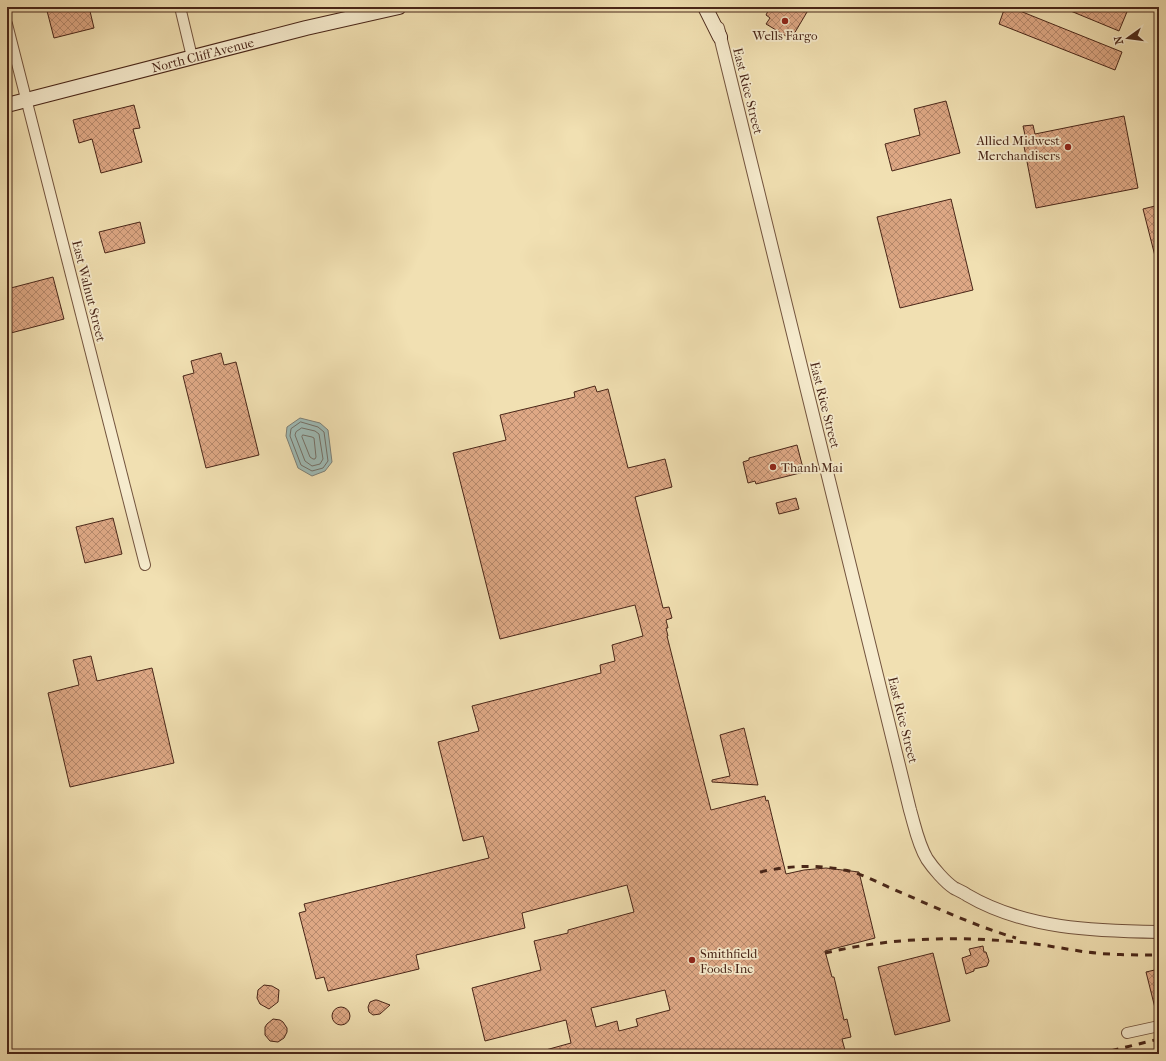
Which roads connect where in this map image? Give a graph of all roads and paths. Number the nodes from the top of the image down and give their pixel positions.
1 (180, 7) edge
2 (399, 7) edge
3 (705, 7) edge
4 (712, 7) edge
5 (7, 24) edge
6 (720, 37) junction
7 (192, 57) junction
8 (26, 100) junction
9 (7, 105) edge
10 (145, 565) dead end
11 (1159, 932) edge
12 (1159, 1026) edge
13 (1127, 1033) dead end

1 - 7 street
2 - 7 main road, North Cliff Avenue
3 - 6 main road
4 - 6 street, East Rice Street
5 - 8 street, East Walnut Street
6 - 11 street, East Rice Street
7 - 8 main road, North Cliff Avenue
8 - 9 main road, North Cliff Avenue
8 - 10 street, East Walnut Street
12 - 13 street

